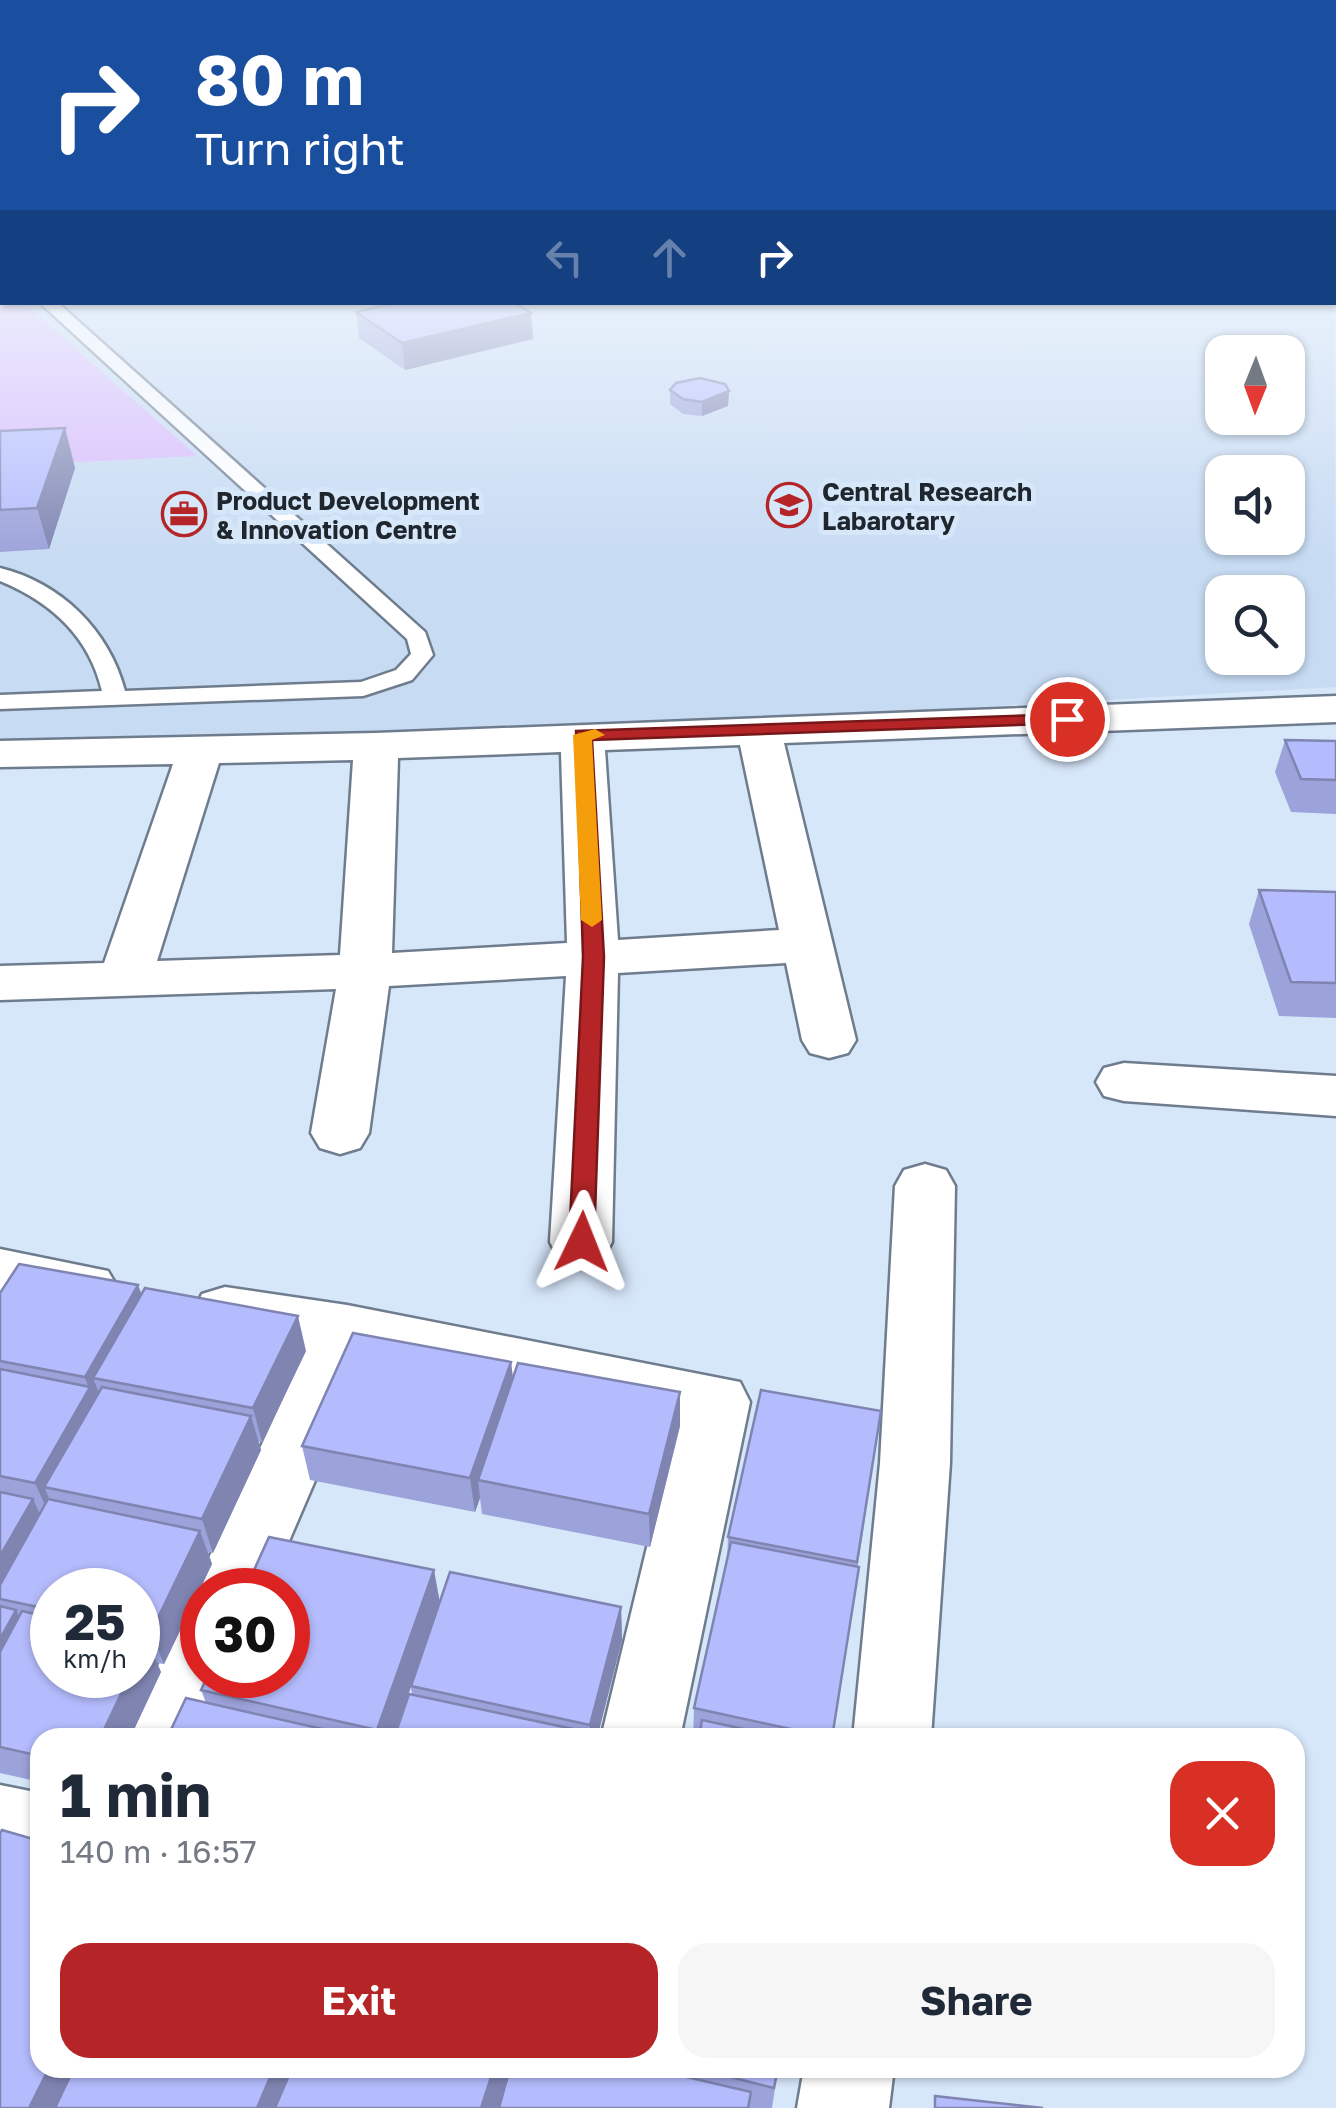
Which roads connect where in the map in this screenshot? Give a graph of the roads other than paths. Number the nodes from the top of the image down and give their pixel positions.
1 (116, 364) edge
2 (0, 574) edge
3 (116, 698) junction
4 (0, 702) edge
5 (1336, 710) edge
6 (759, 730) junction
7 (582, 735) junction
8 (376, 746) junction
9 (200, 751) junction
10 (0, 754) edge
11 (808, 944) junction
12 (594, 957) junction
13 (365, 971) junction
14 (125, 978) junction
15 (0, 982) edge
16 (829, 1040) dead end
17 (1124, 1082) dead end
18 (1336, 1096) edge
19 (340, 1134) dead end
20 (925, 1186) dead end
21 (582, 1242) dead end
22 (19, 1276) edge
23 (346, 1332) junction
24 (0, 1338) edge
25 (241, 1568) edge
26 (182, 1698) edge
27 (169, 1728) edge
28 (642, 1728) edge
29 (893, 1728) edge
30 (0, 1826) edge
31 (30, 1832) edge
32 (848, 2078) edge
33 (843, 2108) edge

1 - 3 lane
2 - 3 lane
3 - 4 lane
5 - 6 street
6 - 7 street
6 - 11 street
7 - 8 street
7 - 12 street
8 - 9 street
8 - 13 street
9 - 10 street
9 - 14 street
11 - 12 street
11 - 16 street
12 - 13 street
12 - 21 street
13 - 14 street
13 - 19 street
14 - 15 street
17 - 18 street
20 - 29 street
22 - 23 street
22 - 24 street
23 - 25 street
23 - 28 street
26 - 27 street
30 - 31 street
32 - 33 street

